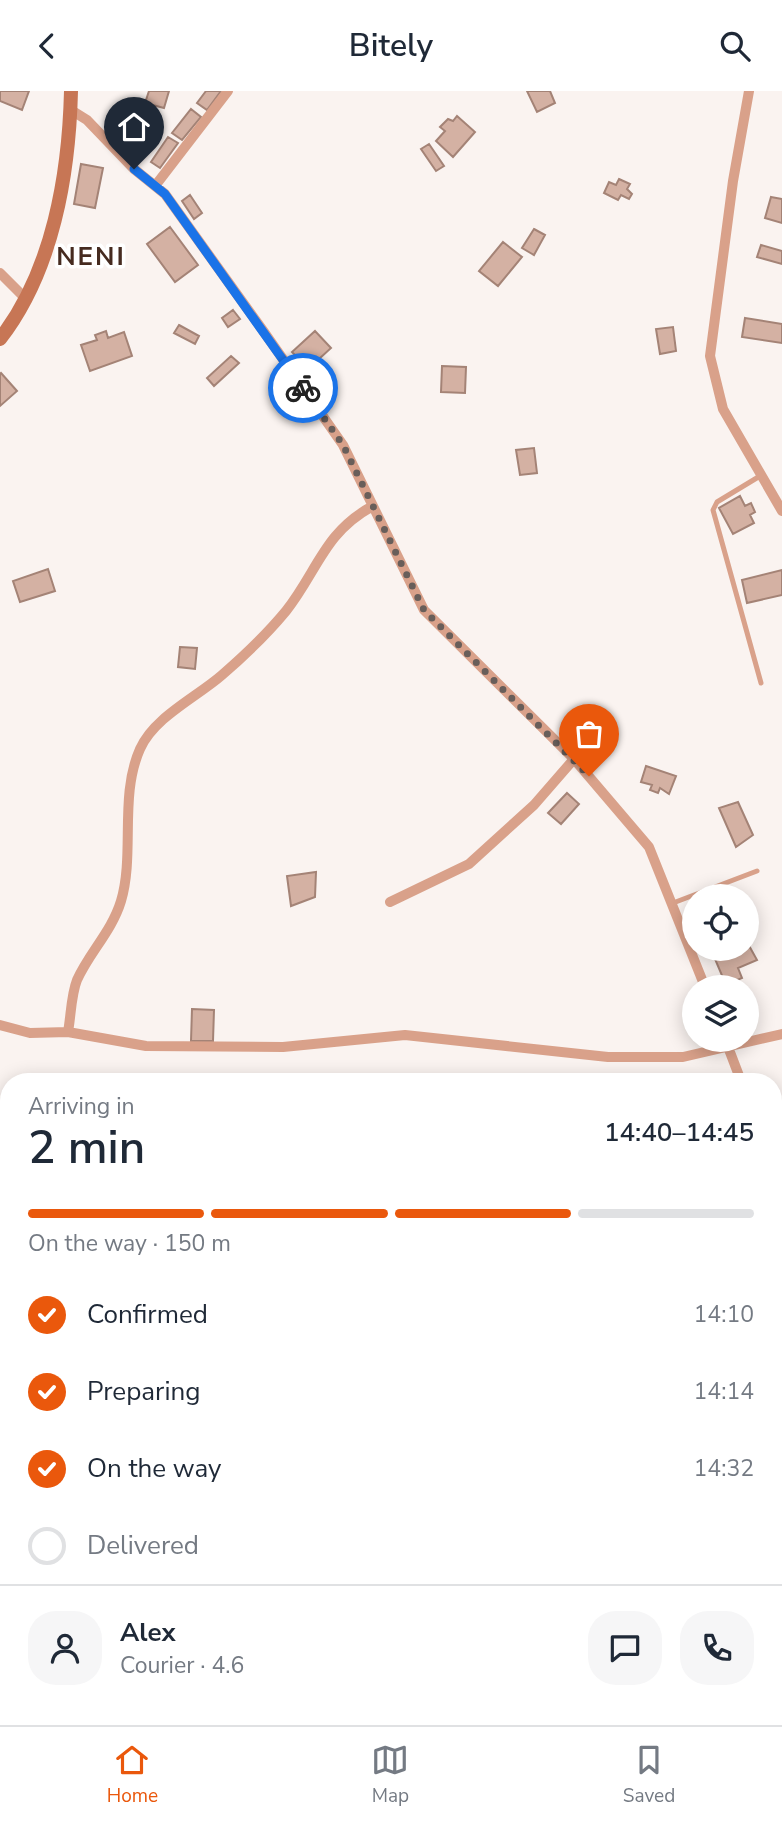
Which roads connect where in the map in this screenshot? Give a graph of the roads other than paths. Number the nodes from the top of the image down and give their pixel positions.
1 (71, 91) edge
2 (228, 91) edge
3 (749, 91) edge
4 (71, 110) junction
5 (155, 186) junction
6 (0, 273) edge
7 (25, 298) junction
8 (0, 339) edge
9 (760, 477) junction
10 (371, 507) junction
11 (782, 511) edge
12 (761, 683) dead end
13 (574, 759) junction
14 (757, 871) dead end
15 (390, 902) dead end
16 (673, 903) junction
17 (700, 975) edge
18 (0, 1025) edge
19 (68, 1032) junction
20 (782, 1034) edge
21 (759, 1038) edge
22 (698, 1052) edge
23 (730, 1052) edge
24 (738, 1073) edge

1 - 4 main road
2 - 5 street
3 - 9 street
4 - 5 street
4 - 7 main road
5 - 10 street
6 - 7 street
7 - 8 main road
9 - 11 street
9 - 12 lane
10 - 13 street
10 - 19 street
13 - 15 street
13 - 16 street
14 - 16 lane
16 - 17 street
18 - 19 street
19 - 22 street
20 - 21 street
23 - 24 street

